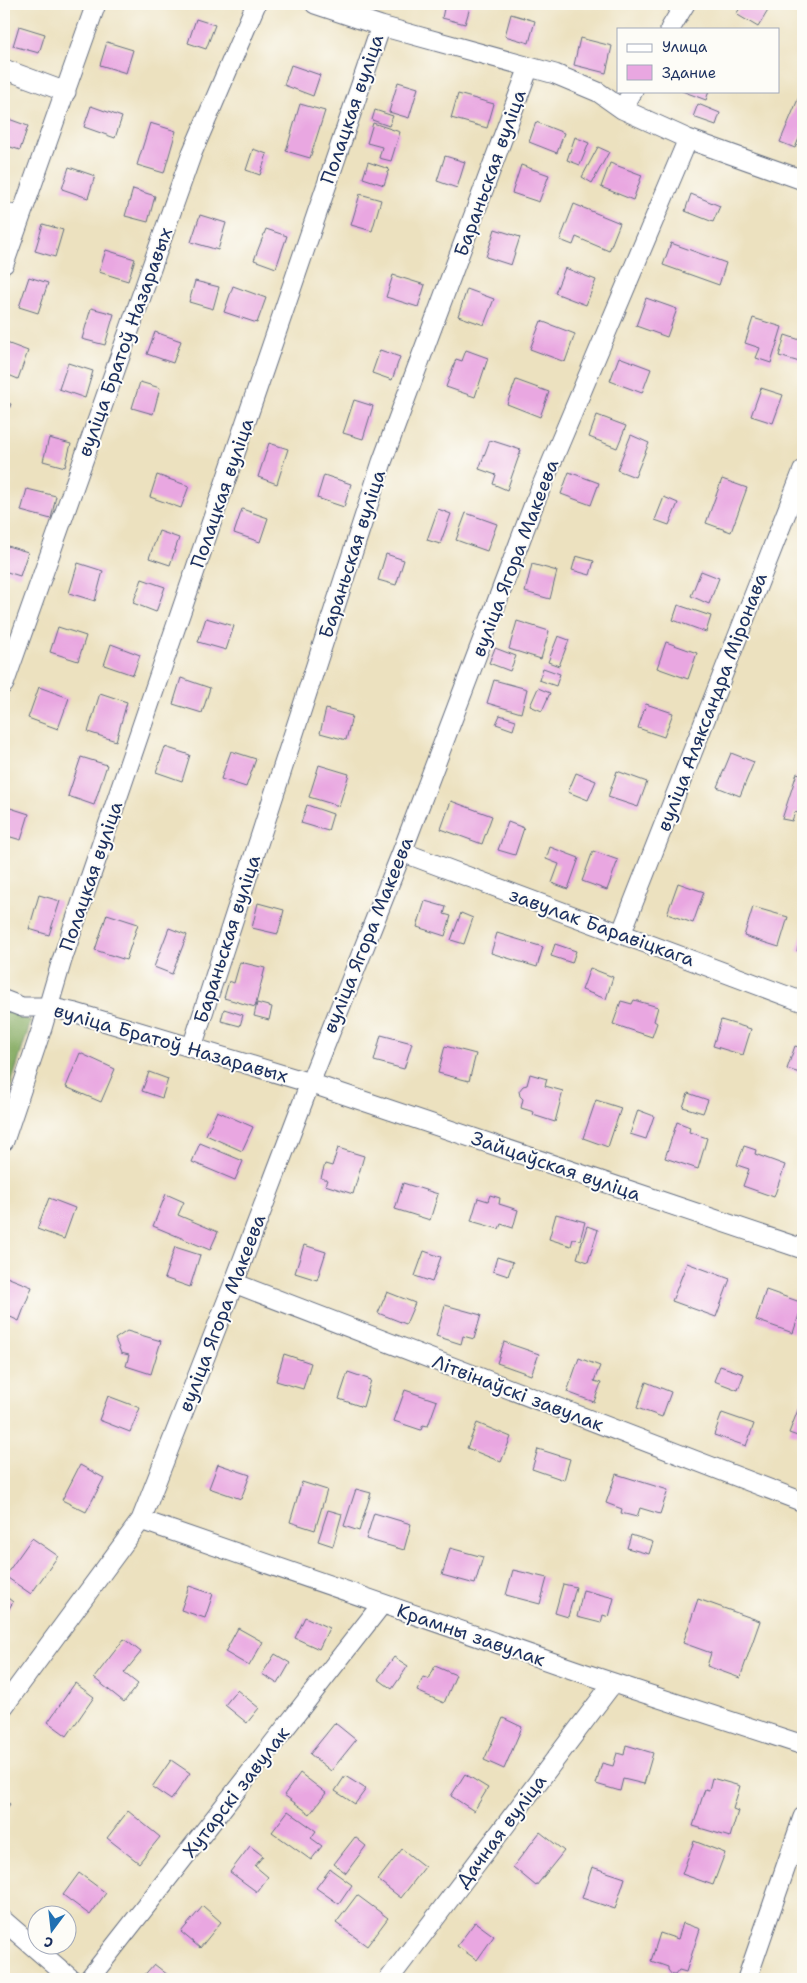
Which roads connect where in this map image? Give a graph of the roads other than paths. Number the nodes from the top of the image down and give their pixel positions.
1 (96, 4) edge
2 (256, 4) edge
3 (315, 4) edge
4 (685, 4) edge
5 (381, 26) junction
6 (671, 28) edge
7 (529, 67) junction
8 (4, 69) edge
9 (66, 92) junction
10 (632, 92) edge
11 (622, 109) junction
12 (688, 138) junction
13 (803, 180) edge
14 (12, 214) edge
15 (4, 264) edge
16 (803, 470) edge
17 (4, 684) edge
18 (402, 852) junction
19 (621, 934) junction
20 (4, 1000) edge
21 (803, 1002) edge
22 (48, 1006) junction
23 (192, 1047) junction
24 (310, 1083) junction
25 (4, 1141) edge
26 (803, 1249) edge
27 (234, 1283) junction
28 (803, 1502) edge
29 (141, 1520) junction
30 (382, 1604) junction
31 (613, 1683) junction
32 (4, 1706) edge
33 (803, 1745) edge
34 (803, 1817) edge
35 (4, 1921) edge
36 (71, 1979) edge
37 (89, 1979) edge
38 (389, 1979) edge
39 (747, 1979) edge

1 - 9 street
2 - 17 street, вуліца Братоў Назаравых
3 - 5 street
4 - 6 street
5 - 7 street
5 - 22 street, Полацкая вуліца
7 - 11 street
7 - 23 street, Бараньская вуліца
8 - 9 street
9 - 14 street
10 - 11 street
11 - 12 street
12 - 13 street
12 - 18 street, вуліца Ягора Макеева
14 - 15 street
16 - 19 street, вуліца Аляксандра Міронава
18 - 19 street, завулак Баравіцкага
18 - 24 street, вуліца Ягора Макеева
19 - 21 street, завулак Баравіцкага
20 - 22 street, вуліца Братоў Назаравых
22 - 23 street, вуліца Братоў Назаравых
22 - 25 street, Полацкая вуліца
23 - 24 street, вуліца Братоў Назаравых
24 - 26 street, Зайцаўская вуліца
24 - 27 street, вуліца Ягора Макеева
27 - 28 street, Літвінаўскі завулак
27 - 29 street, вуліца Ягора Макеева
29 - 30 street, Крамны завулак
29 - 32 street, вуліца Ягора Макеева
30 - 31 street, Крамны завулак
30 - 37 street, Хутарскі завулак
31 - 33 street, Крамны завулак
31 - 38 street, Дачная вуліца
34 - 39 street
35 - 36 street

